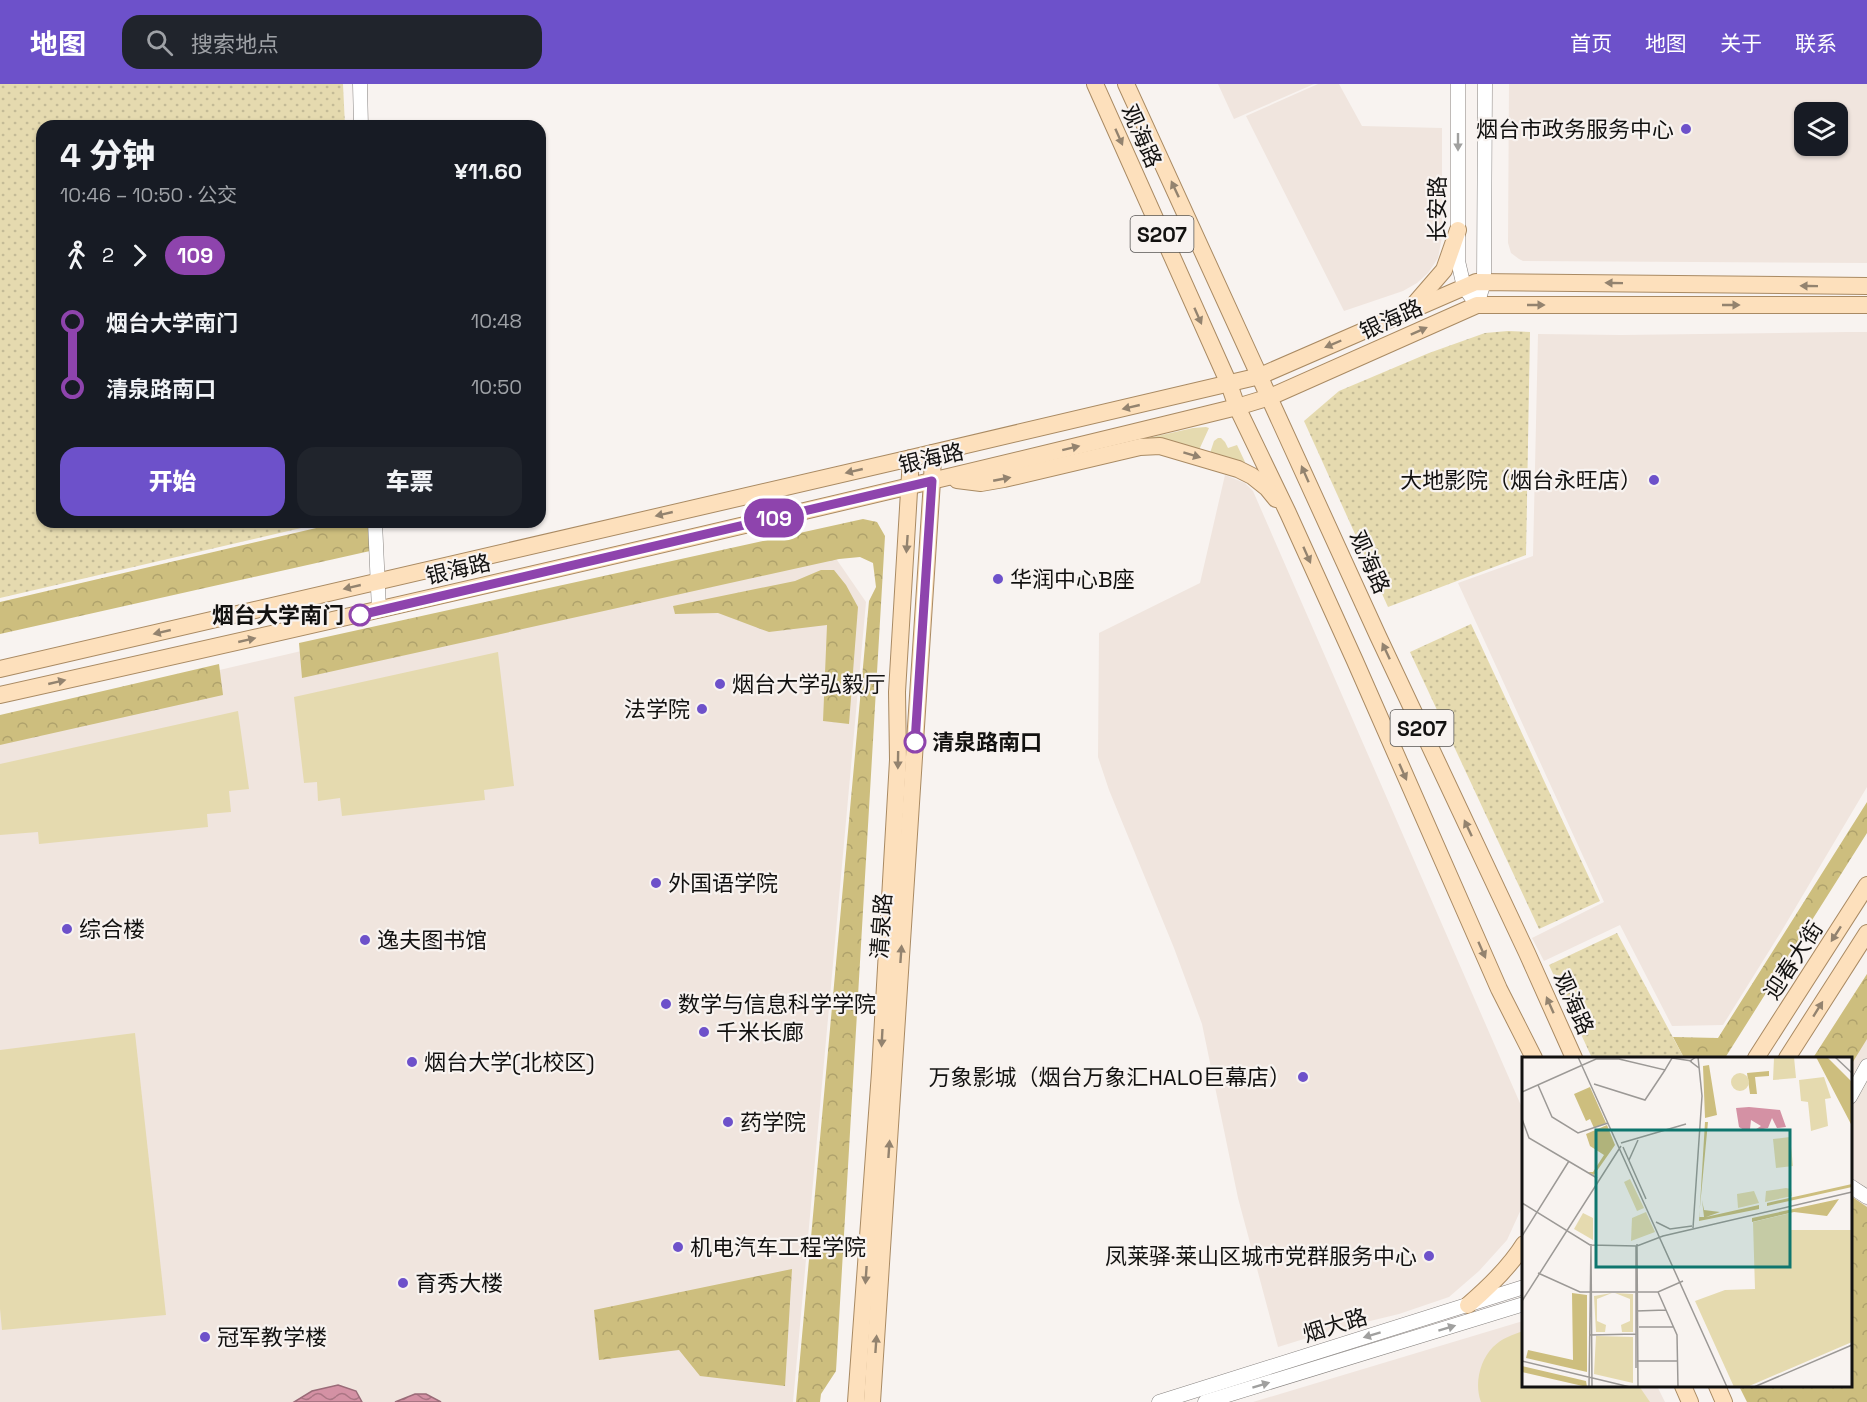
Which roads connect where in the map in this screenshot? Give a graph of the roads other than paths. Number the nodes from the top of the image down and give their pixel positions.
1 (360, 84) edge
2 (1095, 84) edge
3 (1126, 84) edge
4 (1458, 84) edge
5 (1485, 84) edge
6 (361, 120) edge
7 (1484, 209) junction
8 (1458, 210) junction
9 (1458, 230) junction
10 (1867, 278) edge
11 (1484, 282) junction
12 (1842, 286) junction
13 (1867, 286) edge
14 (1464, 287) junction
15 (1477, 305) junction
16 (1867, 305) edge
17 (1409, 311) junction
18 (1260, 376) junction
19 (1228, 384) junction
20 (1270, 397) junction
21 (1237, 407) junction
22 (933, 453) junction
23 (912, 458) junction
24 (938, 480) junction
25 (911, 486) junction
26 (1288, 513) junction
27 (375, 528) edge
28 (377, 581) junction
29 (379, 610) junction
30 (0, 669) edge
31 (0, 695) edge
32 (1867, 885) edge
33 (1866, 936) edge
34 (1533, 1057) edge
35 (1573, 1057) edge
36 (1757, 1057) edge
37 (1788, 1057) edge
38 (1867, 1066) edge
39 (1852, 1094) edge
40 (1852, 1187) edge
41 (1867, 1197) edge
42 (1522, 1247) edge
43 (1522, 1288) edge
44 (1468, 1305) junction
45 (1522, 1305) edge
46 (1683, 1387) edge
47 (1717, 1387) edge
48 (856, 1402) edge
49 (872, 1402) edge
50 (1159, 1402) edge
51 (1205, 1402) edge
52 (1690, 1402) edge
53 (1724, 1402) edge

1 - 6 street
2 -> 19 main road, 观海路 / S207
18 -> 3 main road, 观海路 / S207
4 -> 8 street, 长安路
5 - 7 street
7 - 8 street
7 - 11 street
8 - 9 street, 长安路
9 - 14 street, 长安路
9 - 17 main road
10 - 12 main road
12 -> 11 main road, 银海路
11 - 14 main road, 银海路
11 - 15 street
12 - 13 main road, 银海路
14 - 15 street, 长安路
14 - 17 main road, 银海路
15 -> 16 main road, 银海路
20 -> 15 main road, 银海路
17 -> 18 main road, 银海路
18 - 19 main road, 银海路
18 - 20 main road, 观海路 / S207
19 - 21 main road, 观海路 / S207
19 -> 22 main road, 银海路
20 - 21 main road, 银海路
35 -> 20 main road, 观海路 / S207
24 -> 21 main road, 银海路
21 - 26 main road, 观海路 / S207
22 - 23 main road, 银海路
22 - 24 main road, 清泉路
23 - 25 main road, 清泉路
23 -> 28 main road, 银海路
24 - 25 main road, 银海路
24 -> 26 main road
49 -> 24 main road, 清泉路
25 - 29 main road, 银海路
25 -> 48 main road, 清泉路
26 -> 34 main road, 观海路 / S207
27 - 28 street
28 - 29 street
28 -> 30 main road, 银海路
31 -> 29 main road, 银海路
32 -> 36 main road, 迎春大街
37 -> 33 main road
38 - 39 street
40 - 41 street
42 - 44 main road
43 - 44 street, 烟大路
44 -> 50 street, 烟大路
51 -> 45 street, 烟大路
46 - 52 main road
47 - 53 main road

